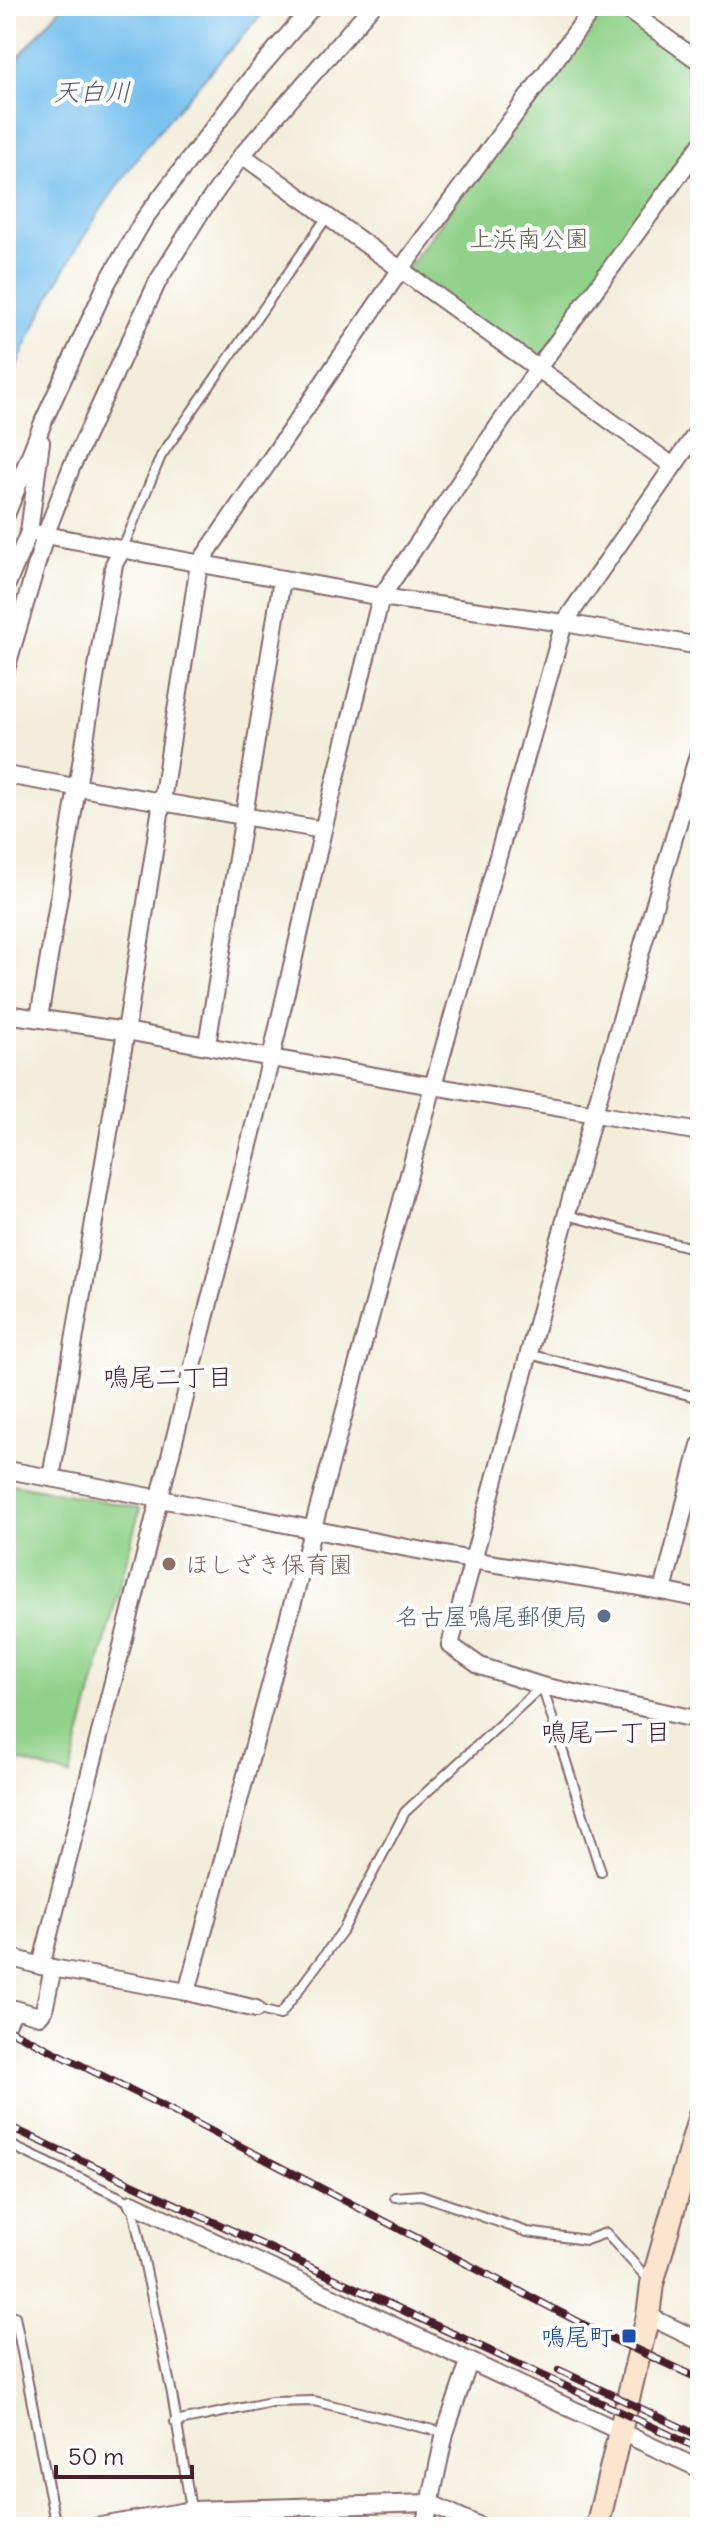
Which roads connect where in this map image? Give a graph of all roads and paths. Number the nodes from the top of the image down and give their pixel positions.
1 (313, 6) edge
2 (372, 6) edge
3 (595, 6) edge
4 (622, 6) edge
5 (700, 62) edge
6 (700, 146) edge
7 (242, 155) junction
8 (328, 217) junction
9 (401, 269) junction
10 (538, 368) junction
11 (44, 420) junction
12 (700, 428) edge
13 (673, 466) junction
14 (6, 515) edge
15 (37, 534) junction
16 (122, 550) junction
17 (199, 564) junction
18 (282, 579) junction
19 (6, 587) edge
20 (381, 597) junction
21 (564, 623) junction
22 (700, 646) edge
23 (6, 669) edge
24 (700, 748) edge
25 (6, 775) edge
26 (75, 787) junction
27 (162, 802) junction
28 (243, 816) junction
29 (323, 830) junction
30 (6, 1014) edge
31 (39, 1018) junction
32 (126, 1031) junction
33 (207, 1045) junction
34 (271, 1058) junction
35 (433, 1086) junction
36 (594, 1113) junction
37 (700, 1132) edge
38 (566, 1215) junction
39 (700, 1250) edge
40 (528, 1354) junction
41 (700, 1398) edge
42 (700, 1445) edge
43 (6, 1470) edge
44 (51, 1478) junction
45 (159, 1497) junction
46 (314, 1529) junction
47 (471, 1560) junction
48 (663, 1591) junction
49 (700, 1599) edge
50 (542, 1686) junction
51 (700, 1720) edge
52 (601, 1872) dead end
53 (6, 1956) edge
54 (47, 1967) junction
55 (187, 1992) junction
56 (256, 2009) joint
57 (6, 2026) edge
58 (700, 2115) edge
59 (6, 2143) edge
60 (697, 2144) edge
61 (395, 2197) dead end
62 (132, 2203) junction
63 (652, 2284) junction
64 (648, 2316) junction
65 (6, 2319) edge
66 (700, 2341) edge
67 (469, 2362) junction
68 (175, 2422) junction
69 (622, 2431) junction
70 (445, 2433) junction
71 (700, 2469) edge
72 (430, 2503) junction
73 (193, 2519) edge
74 (56, 2527) edge
75 (95, 2527) edge
76 (425, 2527) edge
77 (482, 2527) edge
78 (597, 2527) edge

1 - 11 street
2 - 7 street
3 - 9 street
4 - 5 street
6 - 10 street
7 - 8 street
7 - 15 street
8 - 9 street
8 - 16 lane
9 - 10 street
9 - 17 street
10 - 13 street
10 - 20 street
11 - 14 street
11 - 15 street
12 - 13 street
13 - 21 street
15 - 16 street
15 - 19 street
15 - 23 street
16 - 17 street
16 - 26 street
17 - 18 street
17 - 27 street
18 - 20 street
18 - 28 street
20 - 21 street
20 - 29 street
21 - 22 street
21 - 35 street
24 - 36 street
25 - 26 street
26 - 27 street
26 - 31 street
27 - 28 street
27 - 32 street
28 - 29 street
28 - 33 street
29 - 34 street
30 - 31 street
31 - 32 street
32 - 33 street
32 - 44 street
33 - 34 street
34 - 35 street
34 - 45 street
35 - 36 street
35 - 46 street
36 - 37 street
36 - 38 street
38 - 39 lane
38 - 40 street
40 - 41 lane
40 - 47 street
42 - 48 street
43 - 44 street
44 - 45 street
45 - 46 street
45 - 54 street
46 - 47 street
46 - 55 street
47 - 48 street
47 - 50 street
48 - 49 street
50 - 51 street
50 - 52 lane
50 - 56 lane
53 - 54 street
54 - 55 street
54 - 57 street
55 - 56 street
58 - 60 street
59 - 62 lane
60 - 63 street
61 - 63 lane
62 - 67 street
62 - 68 lane
63 - 64 street
64 - 66 street
64 - 69 street
65 - 74 lane
67 - 69 street
67 - 70 street
68 - 70 lane
68 - 73 lane
69 - 71 street
69 - 78 street
70 - 72 street
72 - 73 street
72 - 76 street
72 - 77 street
73 - 75 street

